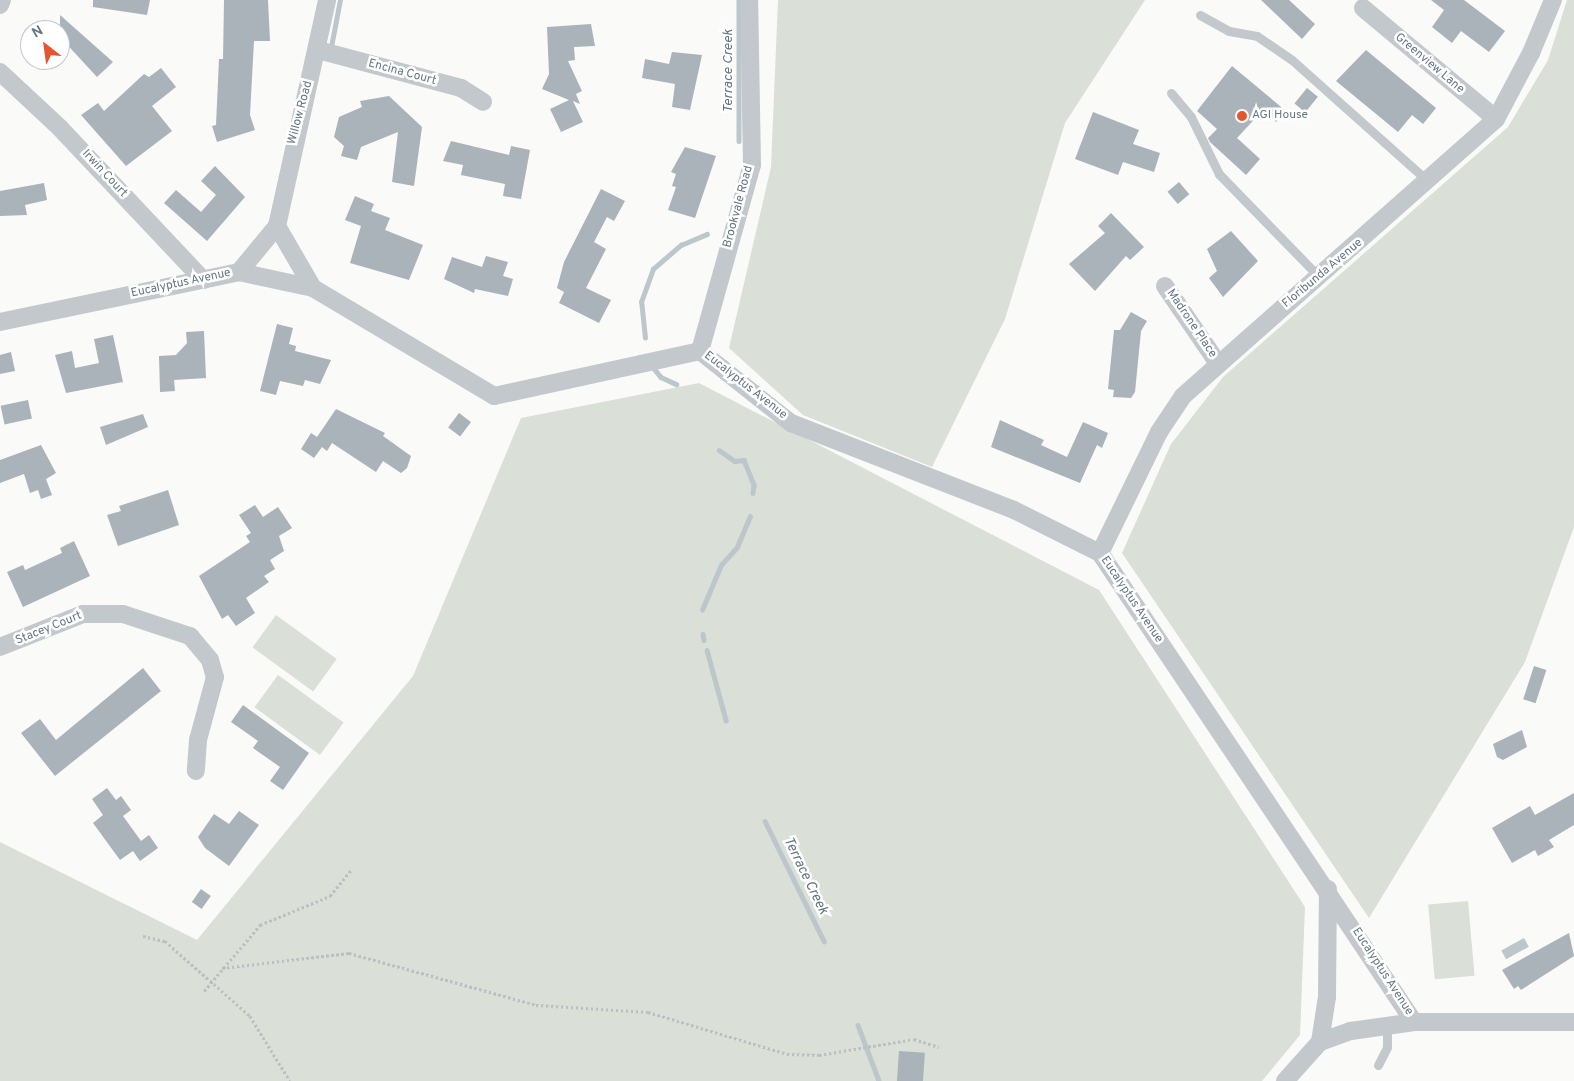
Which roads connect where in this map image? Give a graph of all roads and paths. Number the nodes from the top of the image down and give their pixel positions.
1 (2, 0) edge
2 (327, 0) edge
3 (749, 0) edge
4 (1553, 0) edge
5 (0, 5) edge
6 (1363, 8) dead end
7 (1200, 15) dead end
8 (318, 50) junction
9 (0, 72) edge
10 (1171, 93) dead end
11 (483, 102) dead end
12 (1496, 119) junction
13 (1428, 181) junction
14 (278, 226) junction
15 (239, 272) junction
16 (1320, 278) junction
17 (204, 280) junction
18 (1166, 286) dead end
19 (313, 288) junction
20 (0, 322) edge
21 (700, 350) junction
22 (1217, 362) junction
23 (1100, 553) junction
24 (0, 647) edge
25 (196, 771) dead end
26 (351, 870) dead end
27 (1328, 889) junction
28 (143, 936) dead end
29 (222, 968) junction
30 (212, 981) junction
31 (204, 991) dead end
32 (1414, 1022) junction
33 (1574, 1022) edge
34 (1387, 1026) junction
35 (1320, 1042) junction
36 (939, 1047) dead end
37 (1378, 1065) dead end
38 (290, 1081) edge
39 (1285, 1081) edge

1 - 5 street
2 - 8 street, Willow Road
3 - 21 street, Brookvale Road
4 - 12 street, Floribunda Avenue
6 - 12 street, Greenview Lane
7 - 13 lane
8 - 11 street, Encina Court
8 - 14 street, Willow Road
9 - 17 street, Irwin Court
10 - 16 lane
12 - 13 street, Floribunda Avenue
13 - 16 street, Floribunda Avenue
14 - 15 street
14 - 19 street
15 - 17 street, Eucalyptus Avenue
15 - 19 street, Eucalyptus Avenue
16 - 22 street, Floribunda Avenue
17 - 20 street, Eucalyptus Avenue
18 - 22 street, Madrone Place
19 - 21 street, Eucalyptus Avenue
21 - 23 street, Eucalyptus Avenue
22 - 23 street, Floribunda Avenue
23 - 27 street, Eucalyptus Avenue
24 - 25 street, Stacey Court
26 - 29 path
27 - 32 street, Eucalyptus Avenue
27 - 35 street
28 - 30 path
29 - 30 path
29 - 36 path
30 - 31 path
30 - 38 path
32 - 33 street, Eucalyptus Avenue
32 - 34 street
34 - 35 street
34 - 37 lane
35 - 39 street

